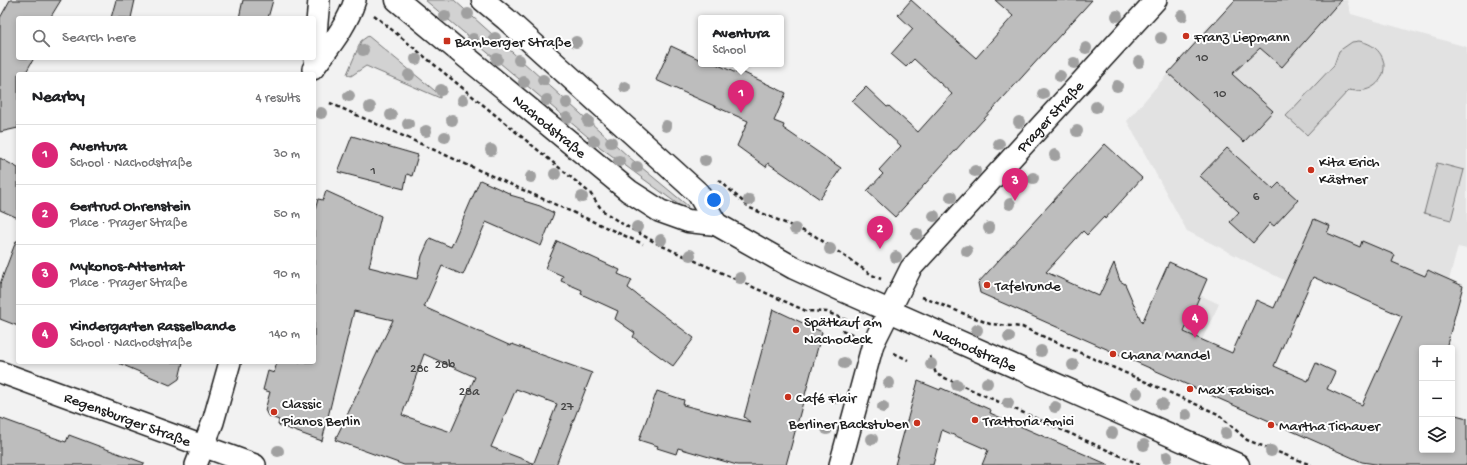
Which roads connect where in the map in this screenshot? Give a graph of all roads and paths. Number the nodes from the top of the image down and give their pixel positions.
1 (319, 0) edge
2 (355, 0) edge
3 (397, 0) edge
4 (483, 0) edge
5 (1156, 0) edge
6 (316, 32) edge
7 (313, 64) edge
8 (330, 103) dead end
9 (716, 178) dead end
10 (716, 224) junction
11 (643, 244) dead end
12 (860, 267) dead end
13 (943, 306) dead end
14 (890, 311) junction
15 (842, 330) dead end
16 (854, 335) dead end
17 (894, 353) dead end
18 (927, 354) dead end
19 (908, 360) dead end
20 (229, 364) edge
21 (0, 372) edge
22 (200, 456) edge
23 (255, 465) edge
24 (840, 465) edge
25 (1141, 465) edge
26 (1238, 465) edge
27 (1311, 465) edge

1 - 6 street
2 - 7 street
3 - 10 main road, Nachodstraße
4 - 10 main road
5 - 14 street, Prager Straße
8 - 11 path
9 - 12 path
10 - 14 main road, Nachodstraße
13 - 27 path
14 - 24 street, Prager Straße
14 - 26 main road, Nachodstraße
15 - 16 path
17 - 19 path
18 - 25 path
20 - 22 street
21 - 22 street, Regensburger Straße
22 - 23 street, Regensburger Straße

